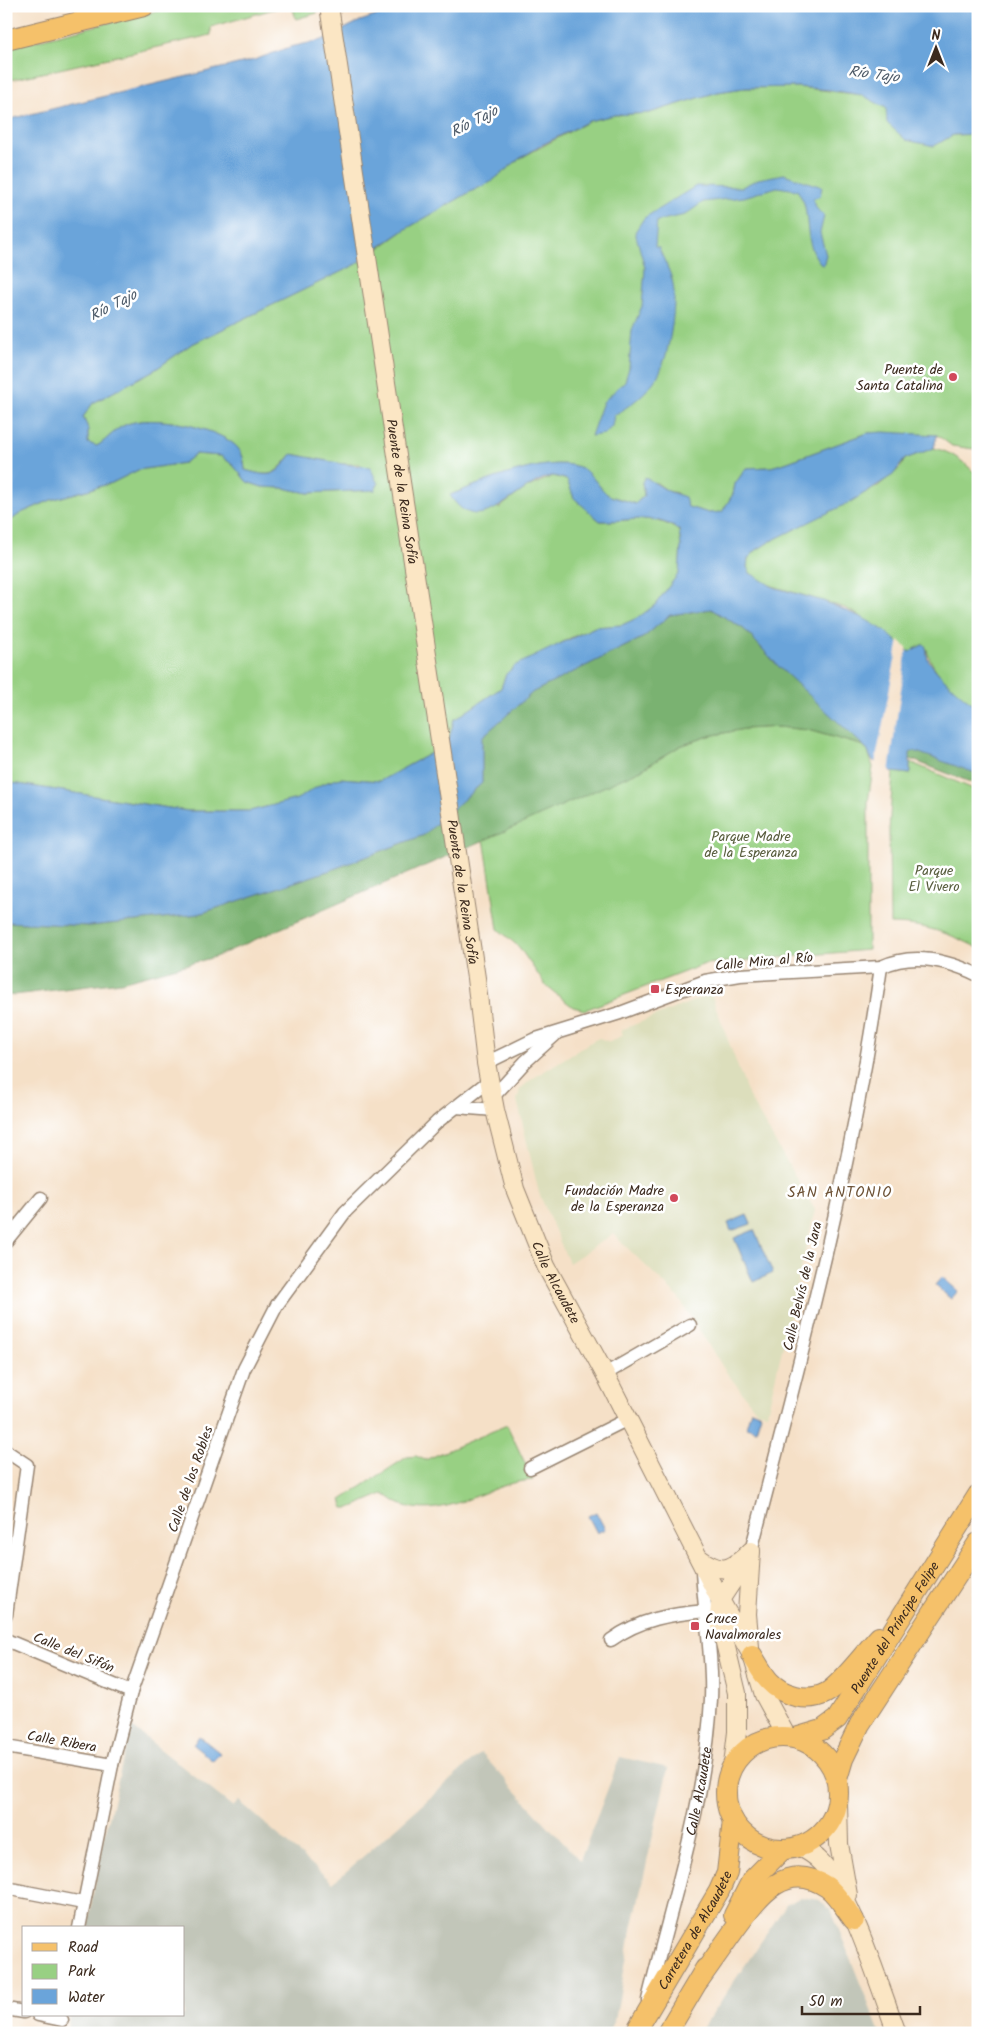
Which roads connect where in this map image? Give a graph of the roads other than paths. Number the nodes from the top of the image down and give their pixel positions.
1 (144, 6) edge
2 (329, 6) edge
3 (6, 40) edge
4 (881, 967) junction
5 (978, 975) edge
6 (476, 978) joint
7 (557, 1033) junction
8 (486, 1063) junction
9 (492, 1097) junction
10 (456, 1107) junction
11 (41, 1198) dead end
12 (6, 1242) edge
13 (690, 1325) dead end
14 (605, 1374) junction
15 (628, 1419) junction
16 (6, 1451) edge
17 (530, 1468) dead end
18 (978, 1495) edge
19 (978, 1543) edge
20 (751, 1551) junction
21 (701, 1561) junction
22 (919, 1590) junction
23 (720, 1600) junction
24 (706, 1610) junction
25 (6, 1615) edge
26 (6, 1640) edge
27 (611, 1640) dead end
28 (752, 1655) junction
29 (131, 1692) junction
30 (791, 1737) junction
31 (6, 1747) edge
32 (112, 1765) junction
33 (733, 1766) junction
34 (837, 1779) junction
35 (838, 1802) junction
36 (733, 1820) junction
37 (791, 1848) junction
38 (6, 1888) edge
39 (83, 1904) junction
40 (854, 1920) junction
41 (79, 1926) edge
42 (699, 1980) junction
43 (6, 2009) edge
44 (22, 2012) edge
45 (645, 2014) junction
46 (41, 2016) edge
47 (61, 2023) edge
48 (635, 2033) edge
49 (667, 2033) edge
50 (897, 2033) edge

1 - 3 main road
2 - 6 main road, Puente de la Reina Sofía
4 - 5 street, Calle Mira al Río
4 - 7 street, Calle Mira al Río
4 - 20 street, Calle Belvís de la Jara
6 - 8 main road, Calle Alcaudete
7 - 8 street, Calle Mira al Río
7 - 9 street, Calle de los Robles
8 - 9 main road, Calle Alcaudete
9 - 10 street
9 - 10 street, Calle de los Robles
9 - 14 main road, Calle Alcaudete
10 - 29 street, Calle de los Robles
11 - 12 street
13 - 14 street
14 - 15 main road, Calle Alcaudete
15 - 17 street
15 - 21 main road, Calle Alcaudete
16 - 25 street
18 - 22 main road, Puente del Príncipe Felipe
19 - 34 main road, Puente del Príncipe Felipe
20 - 21 main road
20 - 23 main road
20 - 28 main road
21 - 23 main road, Calle Alcaudete
21 - 24 street, Calle Alcaudete
22 - 28 main road
22 - 30 main road, Puente del Príncipe Felipe
23 - 28 main road, Calle Alcaudete
23 - 33 main road, Calle Alcaudete
24 - 27 street
24 - 45 street, Calle Alcaudete
26 - 29 street, Calle del Sifón
28 - 30 main road, Calle Alcaudete
29 - 32 street, Calle de los Robles
30 - 33 main road, Carretera de Alcaudete
30 - 34 main road, Carretera de Alcaudete
31 - 32 street, Calle Ribera
32 - 39 street, Calle de los Robles
33 - 36 main road, Carretera de Alcaudete
34 - 35 main road, Carretera de Alcaudete
35 - 37 main road, Carretera de Alcaudete
35 - 40 main road
36 - 37 main road, Carretera de Alcaudete
36 - 45 main road, Carretera de Alcaudete
37 - 40 main road
37 - 42 main road, Carretera de Alcaudete
38 - 39 street
39 - 41 street, Calle de los Robles
40 - 42 main road
40 - 50 main road
42 - 49 main road, Carretera de Alcaudete
43 - 44 street
45 - 48 main road, Carretera de Alcaudete
46 - 47 street

